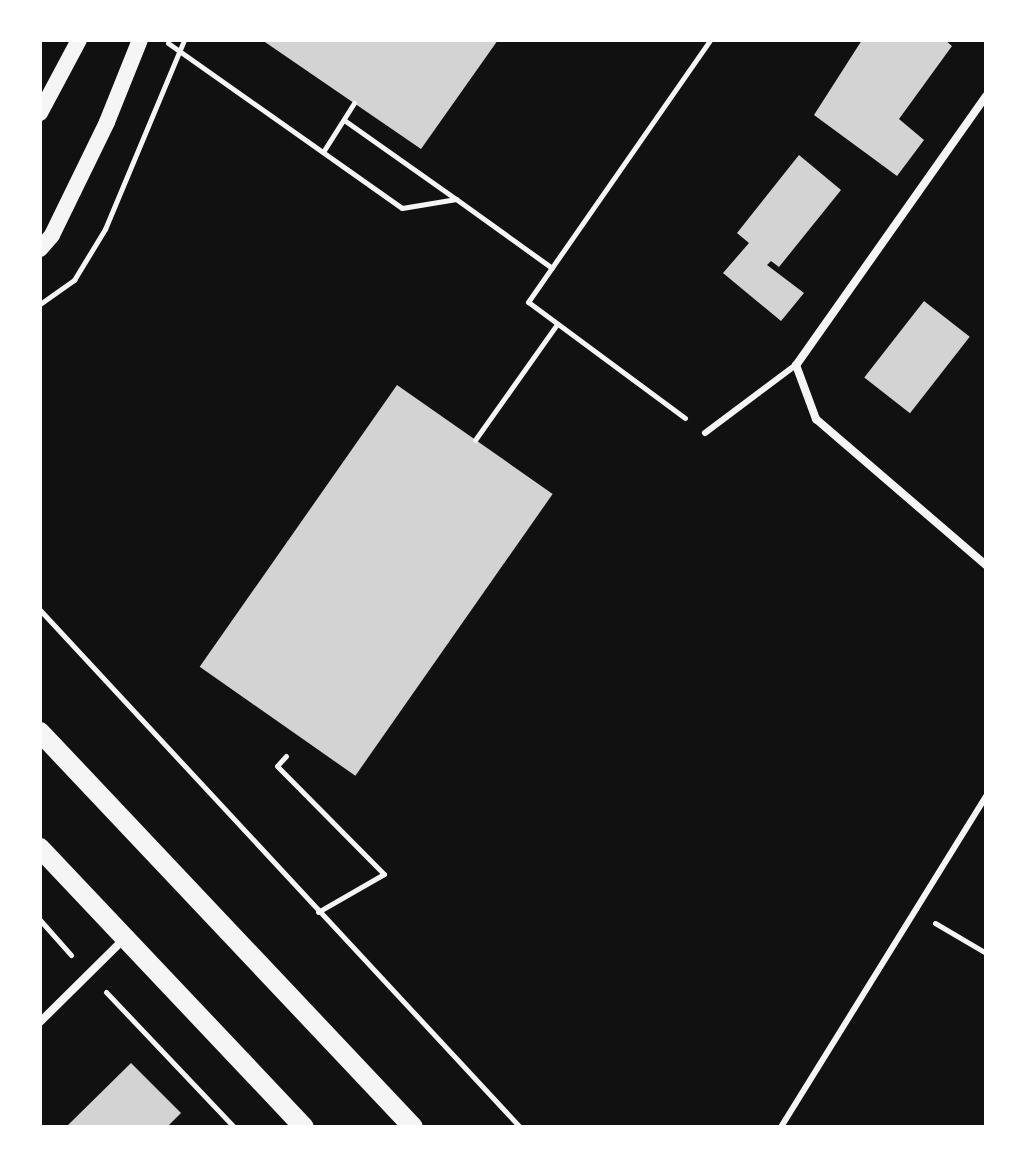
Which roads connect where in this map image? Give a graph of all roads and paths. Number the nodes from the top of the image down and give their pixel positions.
1 (79, 40) edge
2 (140, 40) edge
3 (163, 40) edge
4 (184, 40) edge
5 (710, 40) edge
6 (180, 51) junction
7 (986, 96) edge
8 (354, 103) dead end
9 (40, 113) edge
10 (344, 120) junction
11 (323, 152) junction
12 (456, 199) junction
13 (40, 249) edge
14 (552, 268) junction
15 (40, 304) edge
16 (557, 324) junction
17 (796, 365) junction
18 (705, 433) joint
19 (475, 440) dead end
20 (986, 565) edge
21 (40, 610) edge
22 (40, 732) edge
23 (286, 756) dead end
24 (986, 796) edge
25 (40, 848) edge
26 (914, 910) junction
27 (318, 912) junction
28 (40, 920) edge
29 (126, 938) junction
30 (986, 953) edge
31 (73, 957) dead end
32 (113, 999) dead end
33 (40, 1022) edge
34 (234, 1127) edge
35 (304, 1127) edge
36 (413, 1127) edge
37 (520, 1127) edge
38 (781, 1127) edge

1 - 9 main road
2 - 13 main road
3 - 6 path
4 - 6 path
5 - 14 path
6 - 11 path
6 - 15 path
7 - 17 street
8 - 10 path
10 - 11 path
10 - 12 path
11 - 12 path
12 - 14 path
14 - 16 path
16 - 18 path
16 - 19 path
17 - 18 lane
17 - 20 street
21 - 27 path
22 - 36 main road
23 - 27 path
24 - 26 lane
25 - 29 main road
26 - 30 path
26 - 38 lane
27 - 37 path
28 - 31 path
29 - 33 street
29 - 35 main road
32 - 34 path

